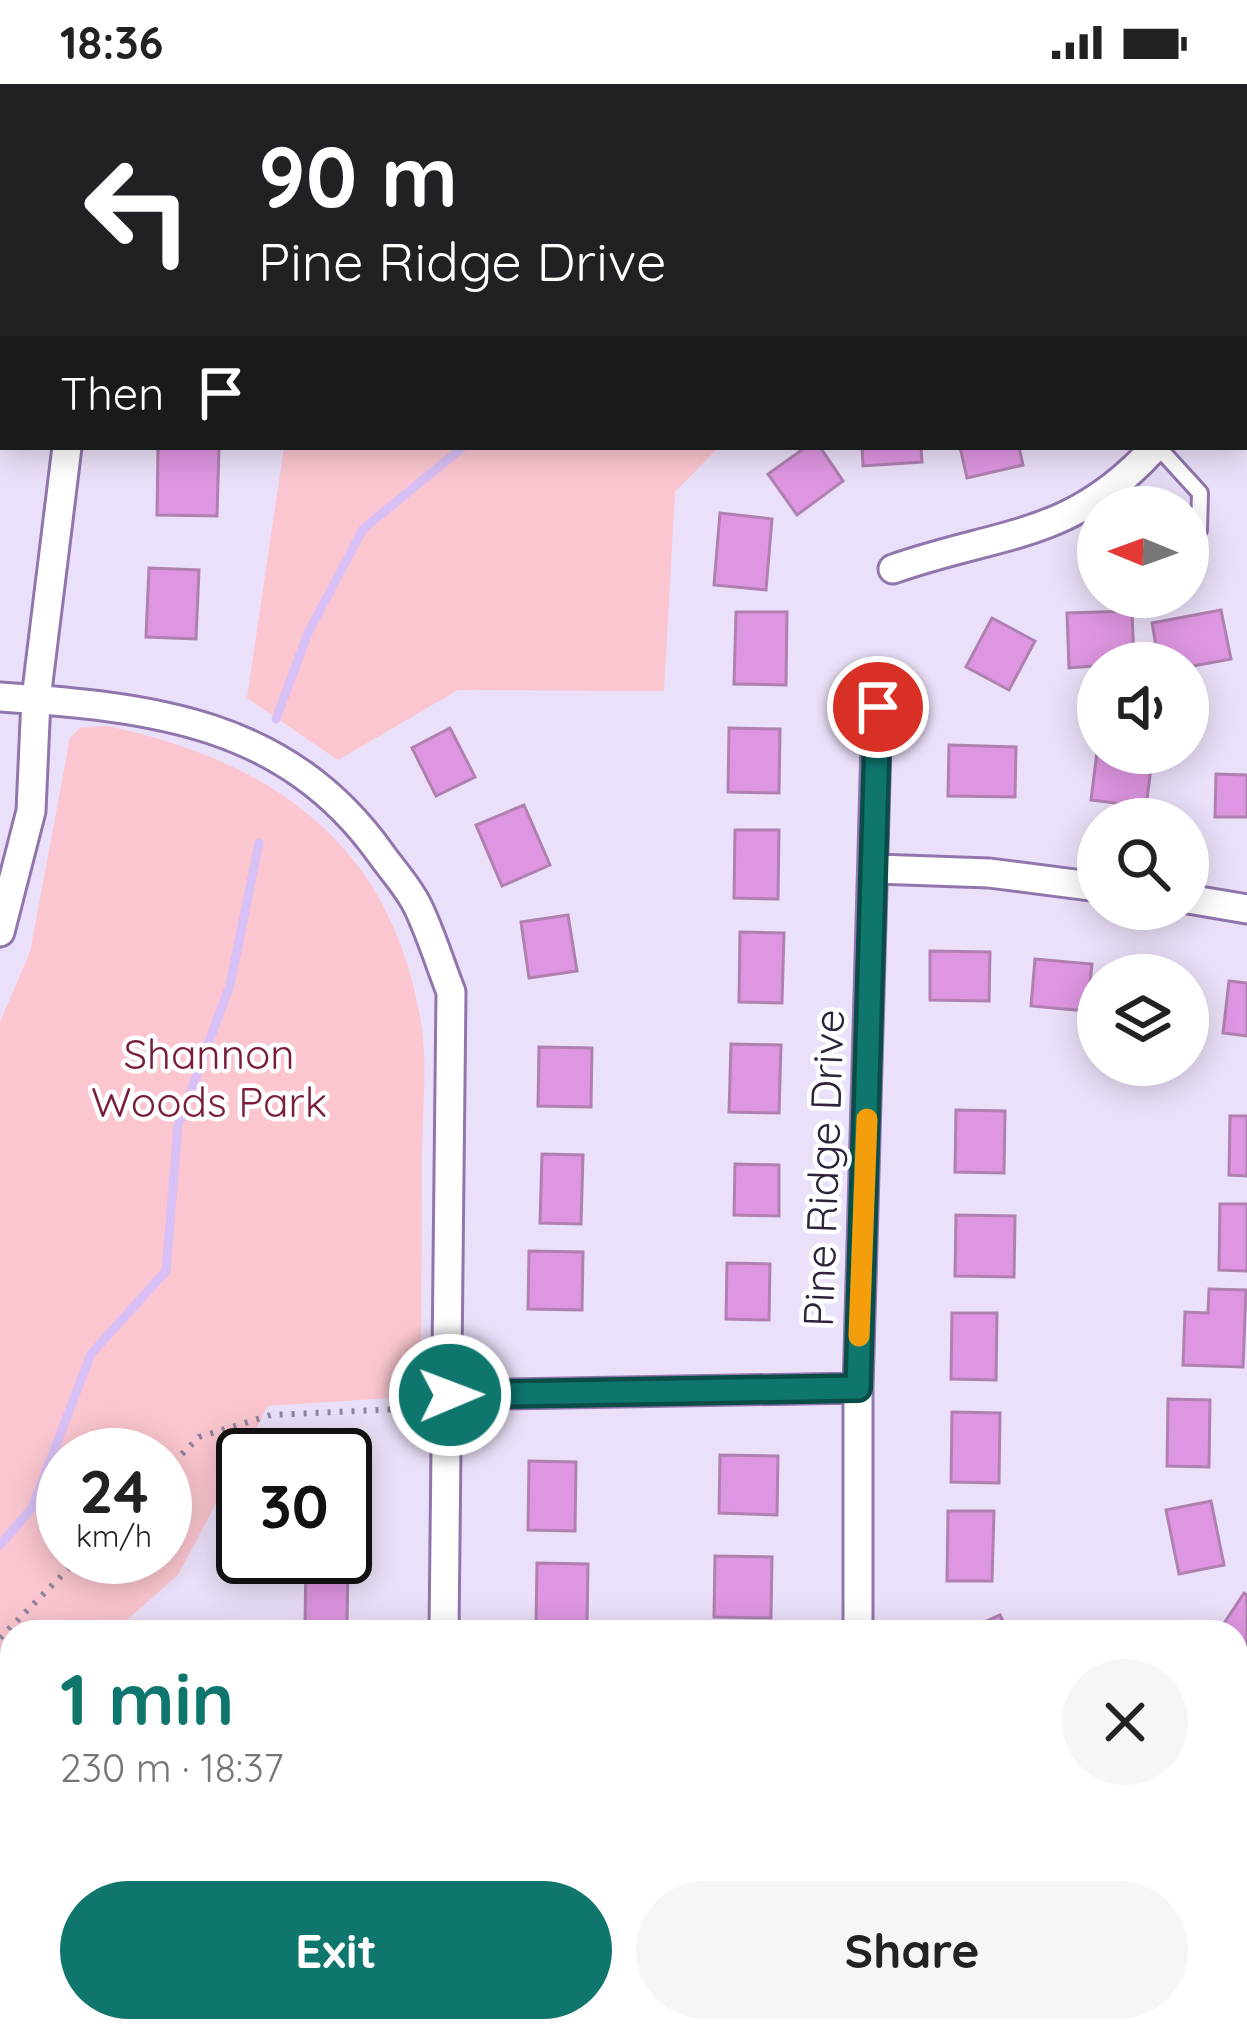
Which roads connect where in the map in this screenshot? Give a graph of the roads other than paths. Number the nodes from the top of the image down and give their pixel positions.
1 (67, 450) edge
2 (1153, 450) edge
3 (1159, 450) edge
4 (1117, 486) edge
5 (1193, 486) edge
6 (1077, 514) edge
7 (893, 569) dead end
8 (0, 697) edge
9 (36, 699) junction
10 (878, 707) dead end
11 (876, 869) junction
12 (1077, 883) edge
13 (1209, 903) edge
14 (1247, 909) edge
15 (0, 932) edge
16 (858, 1388) junction
17 (437, 1401) junction
18 (444, 1620) edge
19 (858, 1620) edge

1 - 9 street
2 - 4 street
3 - 5 lane
6 - 7 street
8 - 9 street
9 - 15 street
9 - 17 street
10 - 11 street, Pine Ridge Drive
11 - 12 street
11 - 16 street, Pine Ridge Drive
13 - 14 street
16 - 17 street
16 - 19 street, Pine Ridge Drive
17 - 18 street

